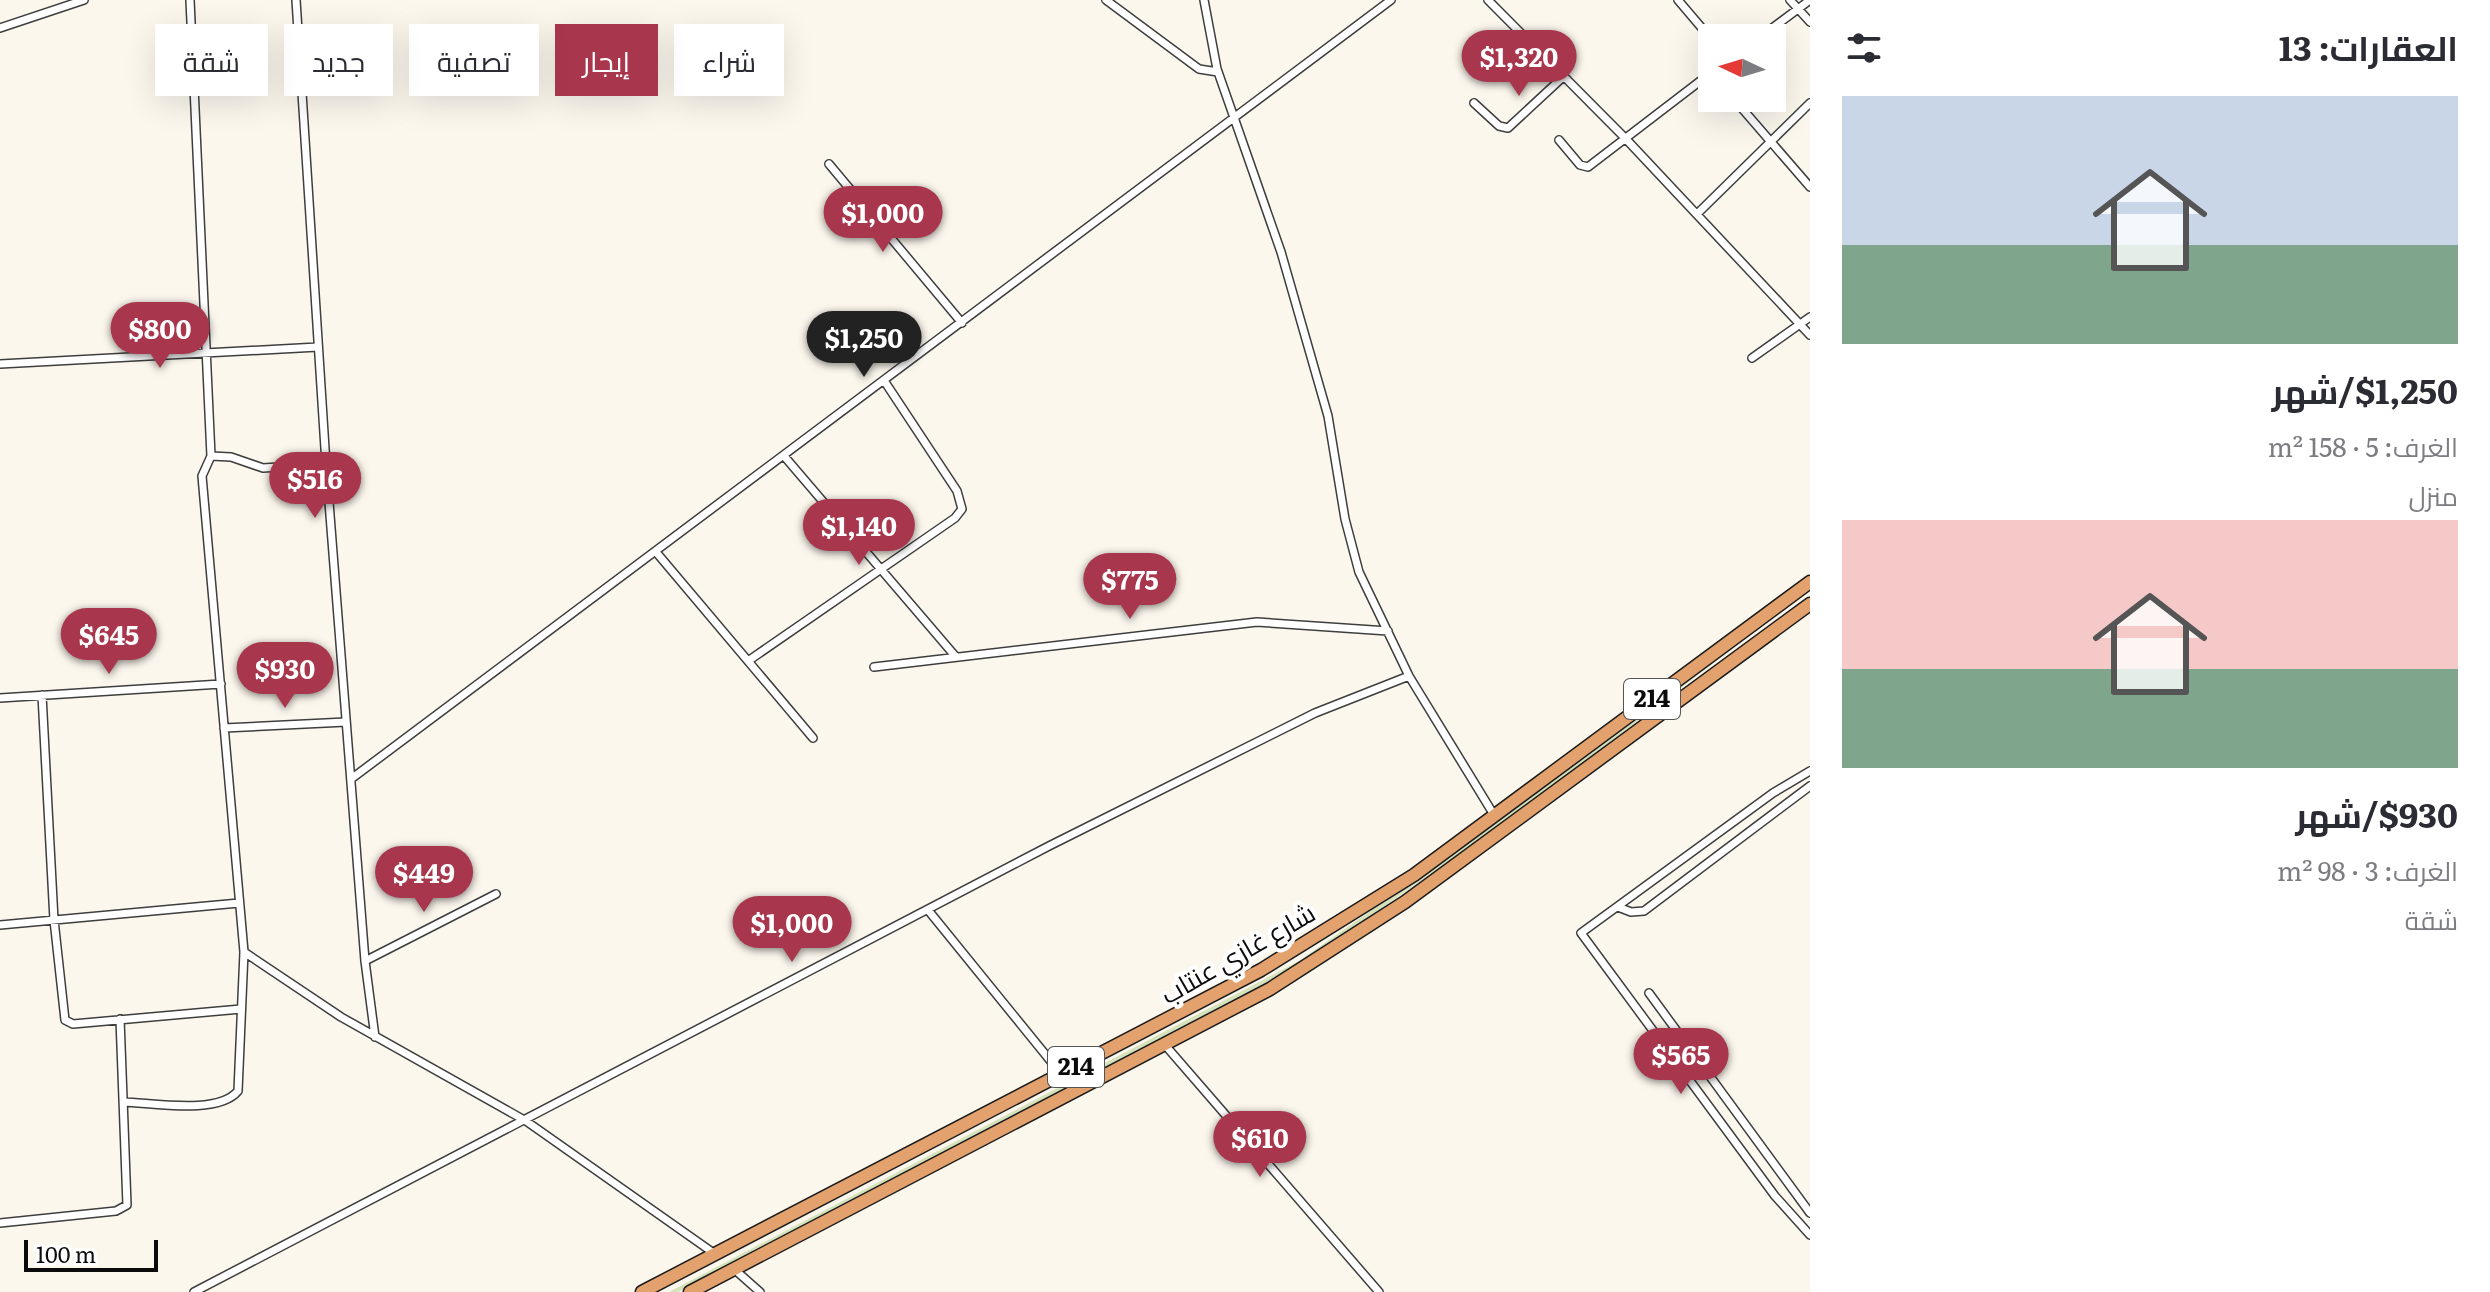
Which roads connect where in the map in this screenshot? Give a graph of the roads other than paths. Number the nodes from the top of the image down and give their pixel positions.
1 (84, 0) edge
2 (190, 0) edge
3 (296, 0) edge
4 (1106, 0) edge
5 (1204, 0) edge
6 (1391, 0) edge
7 (1488, 0) edge
8 (1678, 0) edge
9 (1790, 0) edge
10 (1810, 0) edge
11 (1798, 10) junction
12 (1810, 22) edge
13 (1698, 24) edge
14 (1778, 24) edge
15 (0, 28) edge
16 (1218, 72) junction
17 (1563, 77) junction
18 (1698, 83) edge
19 (1474, 103) dead end
20 (1810, 103) edge
21 (1745, 112) edge
22 (1234, 117) junction
23 (1625, 138) junction
24 (1559, 140) dead end
25 (1771, 142) junction
26 (829, 164) dead end
27 (1810, 187) edge
28 (1697, 214) junction
29 (1810, 317) edge
30 (962, 323) junction
31 (1801, 325) junction
32 (1810, 335) edge
33 (318, 347) junction
34 (209, 352) junction
35 (1752, 358) dead end
36 (0, 364) edge
37 (885, 382) junction
38 (211, 456) junction
39 (784, 456) junction
40 (326, 464) junction
41 (656, 552) junction
42 (881, 569) junction
43 (1810, 582) edge
44 (1810, 604) edge
45 (1753, 624) junction
46 (1388, 631) junction
47 (1763, 638) junction
48 (956, 657) junction
49 (748, 661) junction
50 (874, 667) dead end
51 (1409, 676) junction
52 (221, 684) junction
53 (42, 695) junction
54 (0, 698) edge
55 (346, 722) junction
56 (224, 728) junction
57 (813, 738) dead end
58 (1810, 771) edge
59 (351, 779) junction
60 (1810, 786) edge
61 (1494, 815) junction
62 (496, 894) dead end
63 (239, 903) junction
64 (1618, 907) junction
65 (928, 910) junction
66 (54, 920) junction
67 (0, 925) edge
68 (244, 952) junction
69 (365, 961) junction
70 (1649, 993) dead end
71 (241, 1009) junction
72 (120, 1019) junction
73 (375, 1037) junction
74 (1165, 1045) junction
75 (1062, 1075) junction
76 (124, 1102) junction
77 (526, 1121) junction
78 (1810, 1213) edge
79 (0, 1223) edge
80 (1810, 1235) edge
81 (715, 1254) junction
82 (734, 1269) junction
83 (194, 1292) edge
84 (642, 1292) edge
85 (690, 1292) edge
86 (760, 1292) edge
87 (1379, 1292) edge

1 - 15 street
2 - 34 street
3 - 33 street
4 - 16 street
5 - 16 street
6 - 22 street
7 - 17 street
8 - 13 street
9 - 11 street
10 - 11 street
11 - 12 street
11 - 14 street
16 - 22 street
17 - 19 street
17 - 23 street
18 - 23 street
20 - 25 street
21 - 25 street
22 - 30 street
22 - 46 street
23 - 24 street
23 - 28 street
25 - 27 street
25 - 28 street
26 - 30 street
28 - 31 street
29 - 31 street
30 - 37 street
31 - 32 street
31 - 35 street
33 - 34 street
33 - 40 street
34 - 36 street
34 - 38 street
37 - 39 street
37 - 42 street
38 - 40 street
38 - 52 street
39 - 41 street
39 - 42 street
40 - 55 street
41 - 49 street
41 - 59 street
42 - 48 street
42 - 49 street
43 - 45 highway, شارع غازي عنتاب / 214
44 - 47 highway, 214
45 - 47 highway
45 - 61 highway, شارع غازي عنتاب / 214
46 - 48 street
46 - 51 street
47 - 74 highway, 214
48 - 50 street
49 - 57 street
51 - 61 street
51 - 65 street
52 - 53 street
52 - 56 street
53 - 54 street
53 - 66 street
55 - 56 street
55 - 59 street
56 - 63 street
58 - 64 street
59 - 69 street
60 - 64 street
61 - 75 highway, شارع غازي عنتاب / 214
62 - 69 street
63 - 66 street
63 - 68 street
64 - 80 street
65 - 75 street
65 - 77 street
66 - 67 street
66 - 72 street
68 - 71 street
68 - 73 street
69 - 73 street
70 - 78 street
71 - 72 street
71 - 76 street
72 - 76 street
73 - 77 street
74 - 82 highway, 214
74 - 87 street
75 - 81 highway, شارع غازي عنتاب / 214
76 - 79 street
77 - 81 street
77 - 83 street
81 - 84 highway, شارع غازي عنتاب / 214
82 - 85 highway, 214
82 - 86 street

